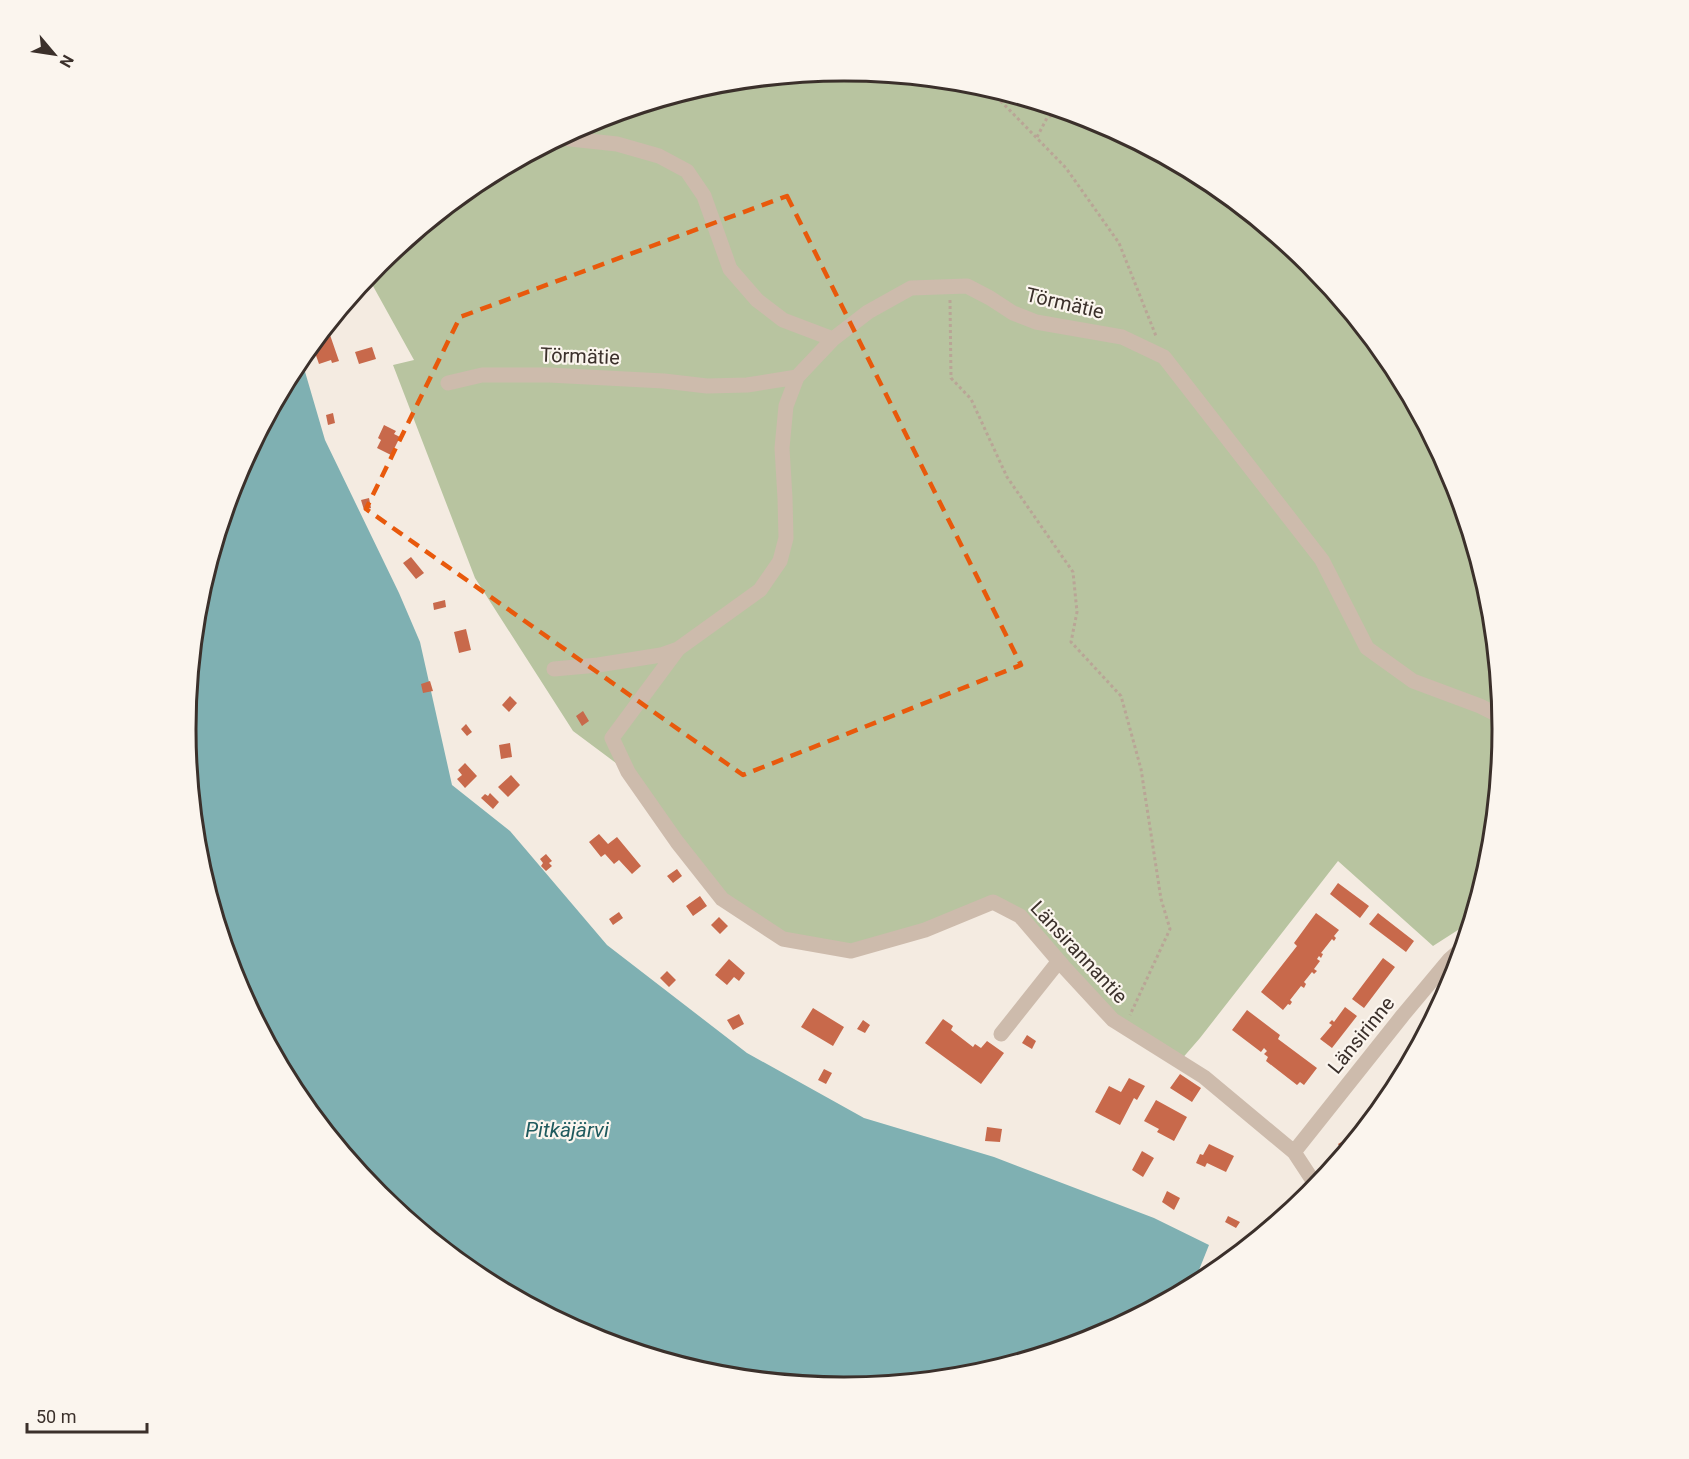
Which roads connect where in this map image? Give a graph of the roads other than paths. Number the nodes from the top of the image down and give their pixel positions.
1 (576, 140) edge
2 (833, 339) junction
3 (797, 377) junction
4 (448, 383) dead end
5 (678, 649) junction
6 (554, 669) dead end
7 (1493, 712) edge
8 (1452, 958) edge
9 (1059, 961) junction
10 (1001, 1034) dead end
11 (1294, 1152) junction
12 (1312, 1179) edge

1 - 2 street
2 - 3 street, Törmätie
2 - 7 street, Törmätie
3 - 4 street, Törmätie
3 - 5 street
5 - 6 street
5 - 9 street, Länsirannantie
8 - 11 street, Länsirinne
9 - 10 street
9 - 11 street, Länsirannantie
11 - 12 street, Länsirannantie

